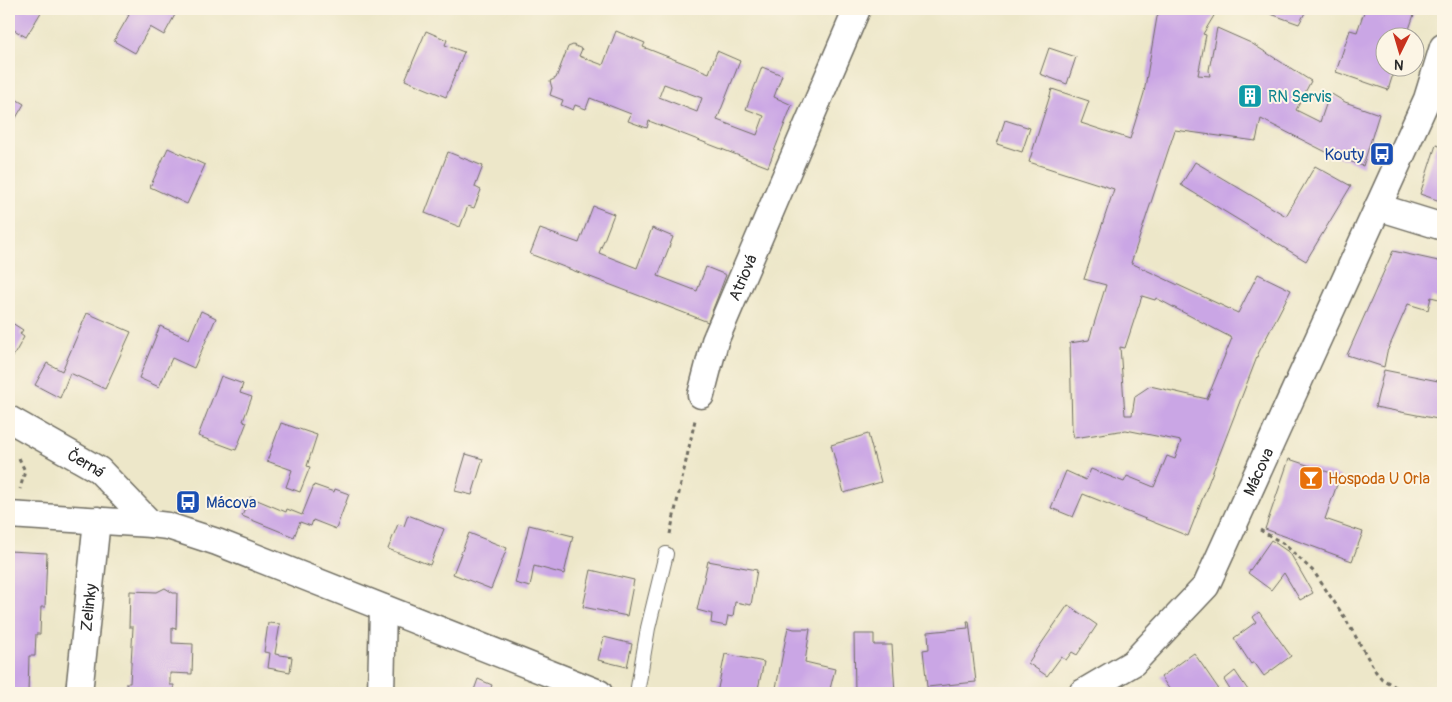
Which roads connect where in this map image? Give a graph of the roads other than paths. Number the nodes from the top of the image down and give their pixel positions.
1 (851, 10) edge
2 (1443, 47) edge
3 (1378, 206) junction
4 (1443, 227) edge
5 (700, 395) road end
6 (14, 422) edge
7 (13, 505) edge
8 (97, 520) junction
9 (151, 524) junction
10 (666, 554) road end
11 (383, 608) junction
12 (79, 693) edge
13 (381, 693) edge
14 (599, 693) edge
15 (637, 693) edge
16 (1082, 693) edge

1 - 5 street, Atriová
2 - 3 street, Mácova
3 - 4 street
3 - 16 street, Mácova
6 - 9 street, Černá
7 - 8 street
8 - 9 street
8 - 12 street, Zelinky
9 - 11 street
10 - 15 lane
11 - 13 street
11 - 14 street

